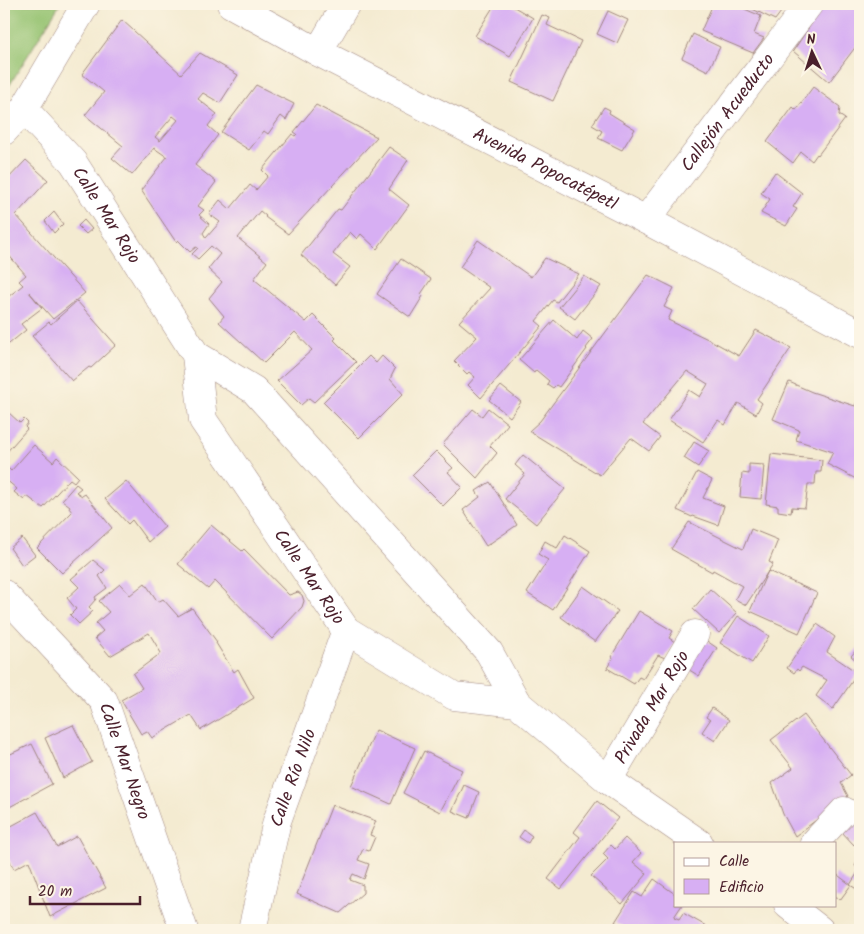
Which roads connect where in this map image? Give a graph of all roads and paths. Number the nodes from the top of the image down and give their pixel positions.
1 (86, 4) edge
2 (231, 4) edge
3 (346, 4) edge
4 (809, 4) edge
5 (318, 52) junction
6 (24, 109) junction
7 (4, 131) edge
8 (646, 220) junction
9 (860, 334) edge
10 (196, 355) junction
11 (4, 594) edge
12 (346, 630) junction
13 (695, 634) dead end
14 (517, 703) junction
15 (608, 780) junction
16 (844, 811) dead end
17 (698, 842) edge
18 (815, 842) edge
19 (789, 906) edge
20 (184, 930) edge
21 (252, 930) edge
22 (820, 930) edge

1 - 6 street
2 - 5 street, Avenida Popocatépetl
3 - 5 street
4 - 8 street, Callejón Acueducto
5 - 8 street, Avenida Popocatépetl
6 - 7 street
6 - 10 street, Calle Mar Rojo
8 - 9 street, Avenida Popocatépetl
10 - 12 street, Calle Mar Rojo
10 - 14 street, Calle Mar Rojo
11 - 20 street, Calle Mar Negro
12 - 14 street, Calle Mar Rojo
12 - 21 street, Calle Río Nilo
13 - 15 street, Privada Mar Rojo
14 - 15 street, Calle Mar Rojo
15 - 17 street, Calle Mar Rojo
16 - 18 street
19 - 22 street

